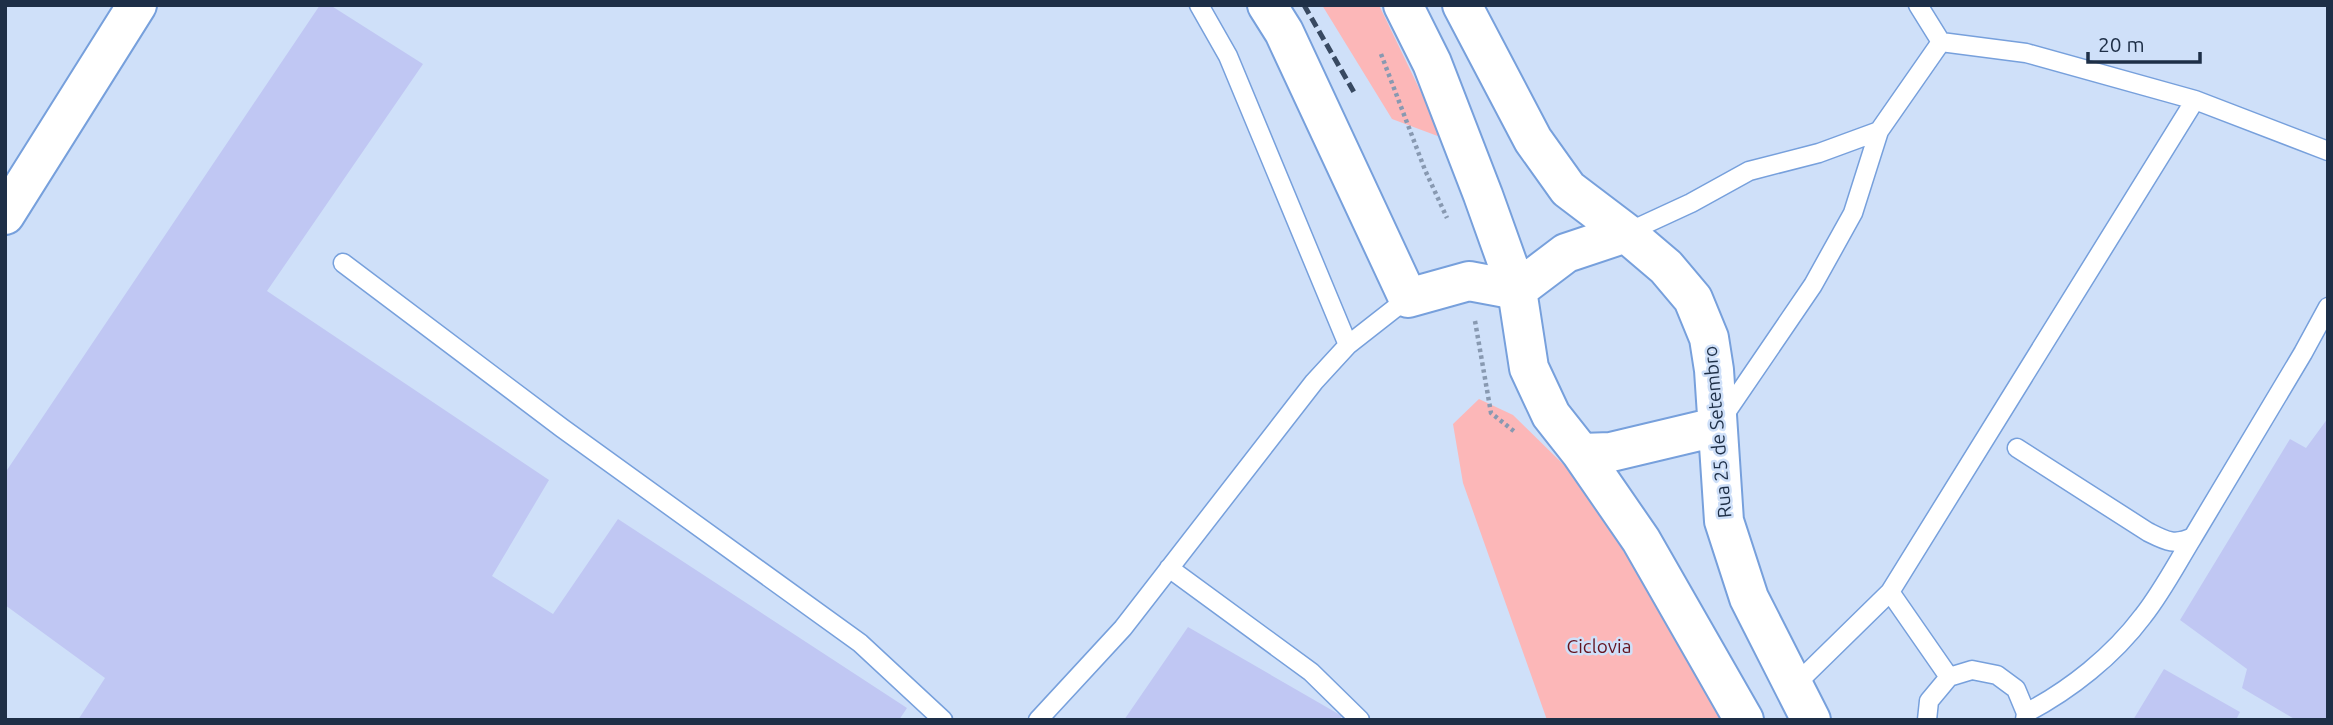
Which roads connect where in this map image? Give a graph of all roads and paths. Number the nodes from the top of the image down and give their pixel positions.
1 (137, 5) edge
2 (1199, 5) edge
3 (1267, 5) edge
4 (1403, 5) edge
5 (1462, 5) edge
6 (1918, 5) edge
7 (1941, 42) junction
8 (1380, 50) dead end
9 (2195, 100) junction
10 (1879, 131) junction
11 (2328, 151) edge
12 (5, 215) edge
13 (1448, 219) dead end
14 (1626, 233) junction
15 (343, 263) dead end
16 (1517, 290) junction
17 (1408, 298) junction
18 (2328, 307) edge
19 (1348, 345) junction
20 (1716, 427) junction
21 (2017, 448) dead end
22 (1581, 453) junction
23 (2193, 537) junction
24 (1169, 568) junction
25 (1890, 592) junction
26 (1949, 677) junction
27 (1793, 687) junction
28 (2026, 716) edge
29 (943, 720) edge
30 (1038, 720) edge
31 (1360, 720) edge
32 (1744, 720) edge
33 (1811, 720) edge
34 (1927, 720) edge

1 - 12 main road
2 - 19 lane
3 - 17 main road
4 - 16 main road
5 - 14 main road, Rua 25 de Setembro
6 - 7 lane
7 - 9 lane
7 - 10 lane
8 - 13 path
9 - 11 lane
9 - 25 lane
10 - 14 lane
10 - 20 lane
14 - 16 main road
14 - 20 main road, Rua 25 de Setembro
15 - 29 lane
16 - 17 main road
16 - 22 main road
17 - 19 lane
18 - 23 lane
19 - 24 lane
20 - 22 main road
20 - 27 main road, Rua 25 de Setembro
21 - 23 lane
22 - 32 main road
23 - 28 lane
24 - 30 lane
24 - 31 lane
25 - 26 lane
25 - 27 lane
26 - 28 lane
26 - 34 lane
27 - 33 main road, Rua 25 de Setembro

